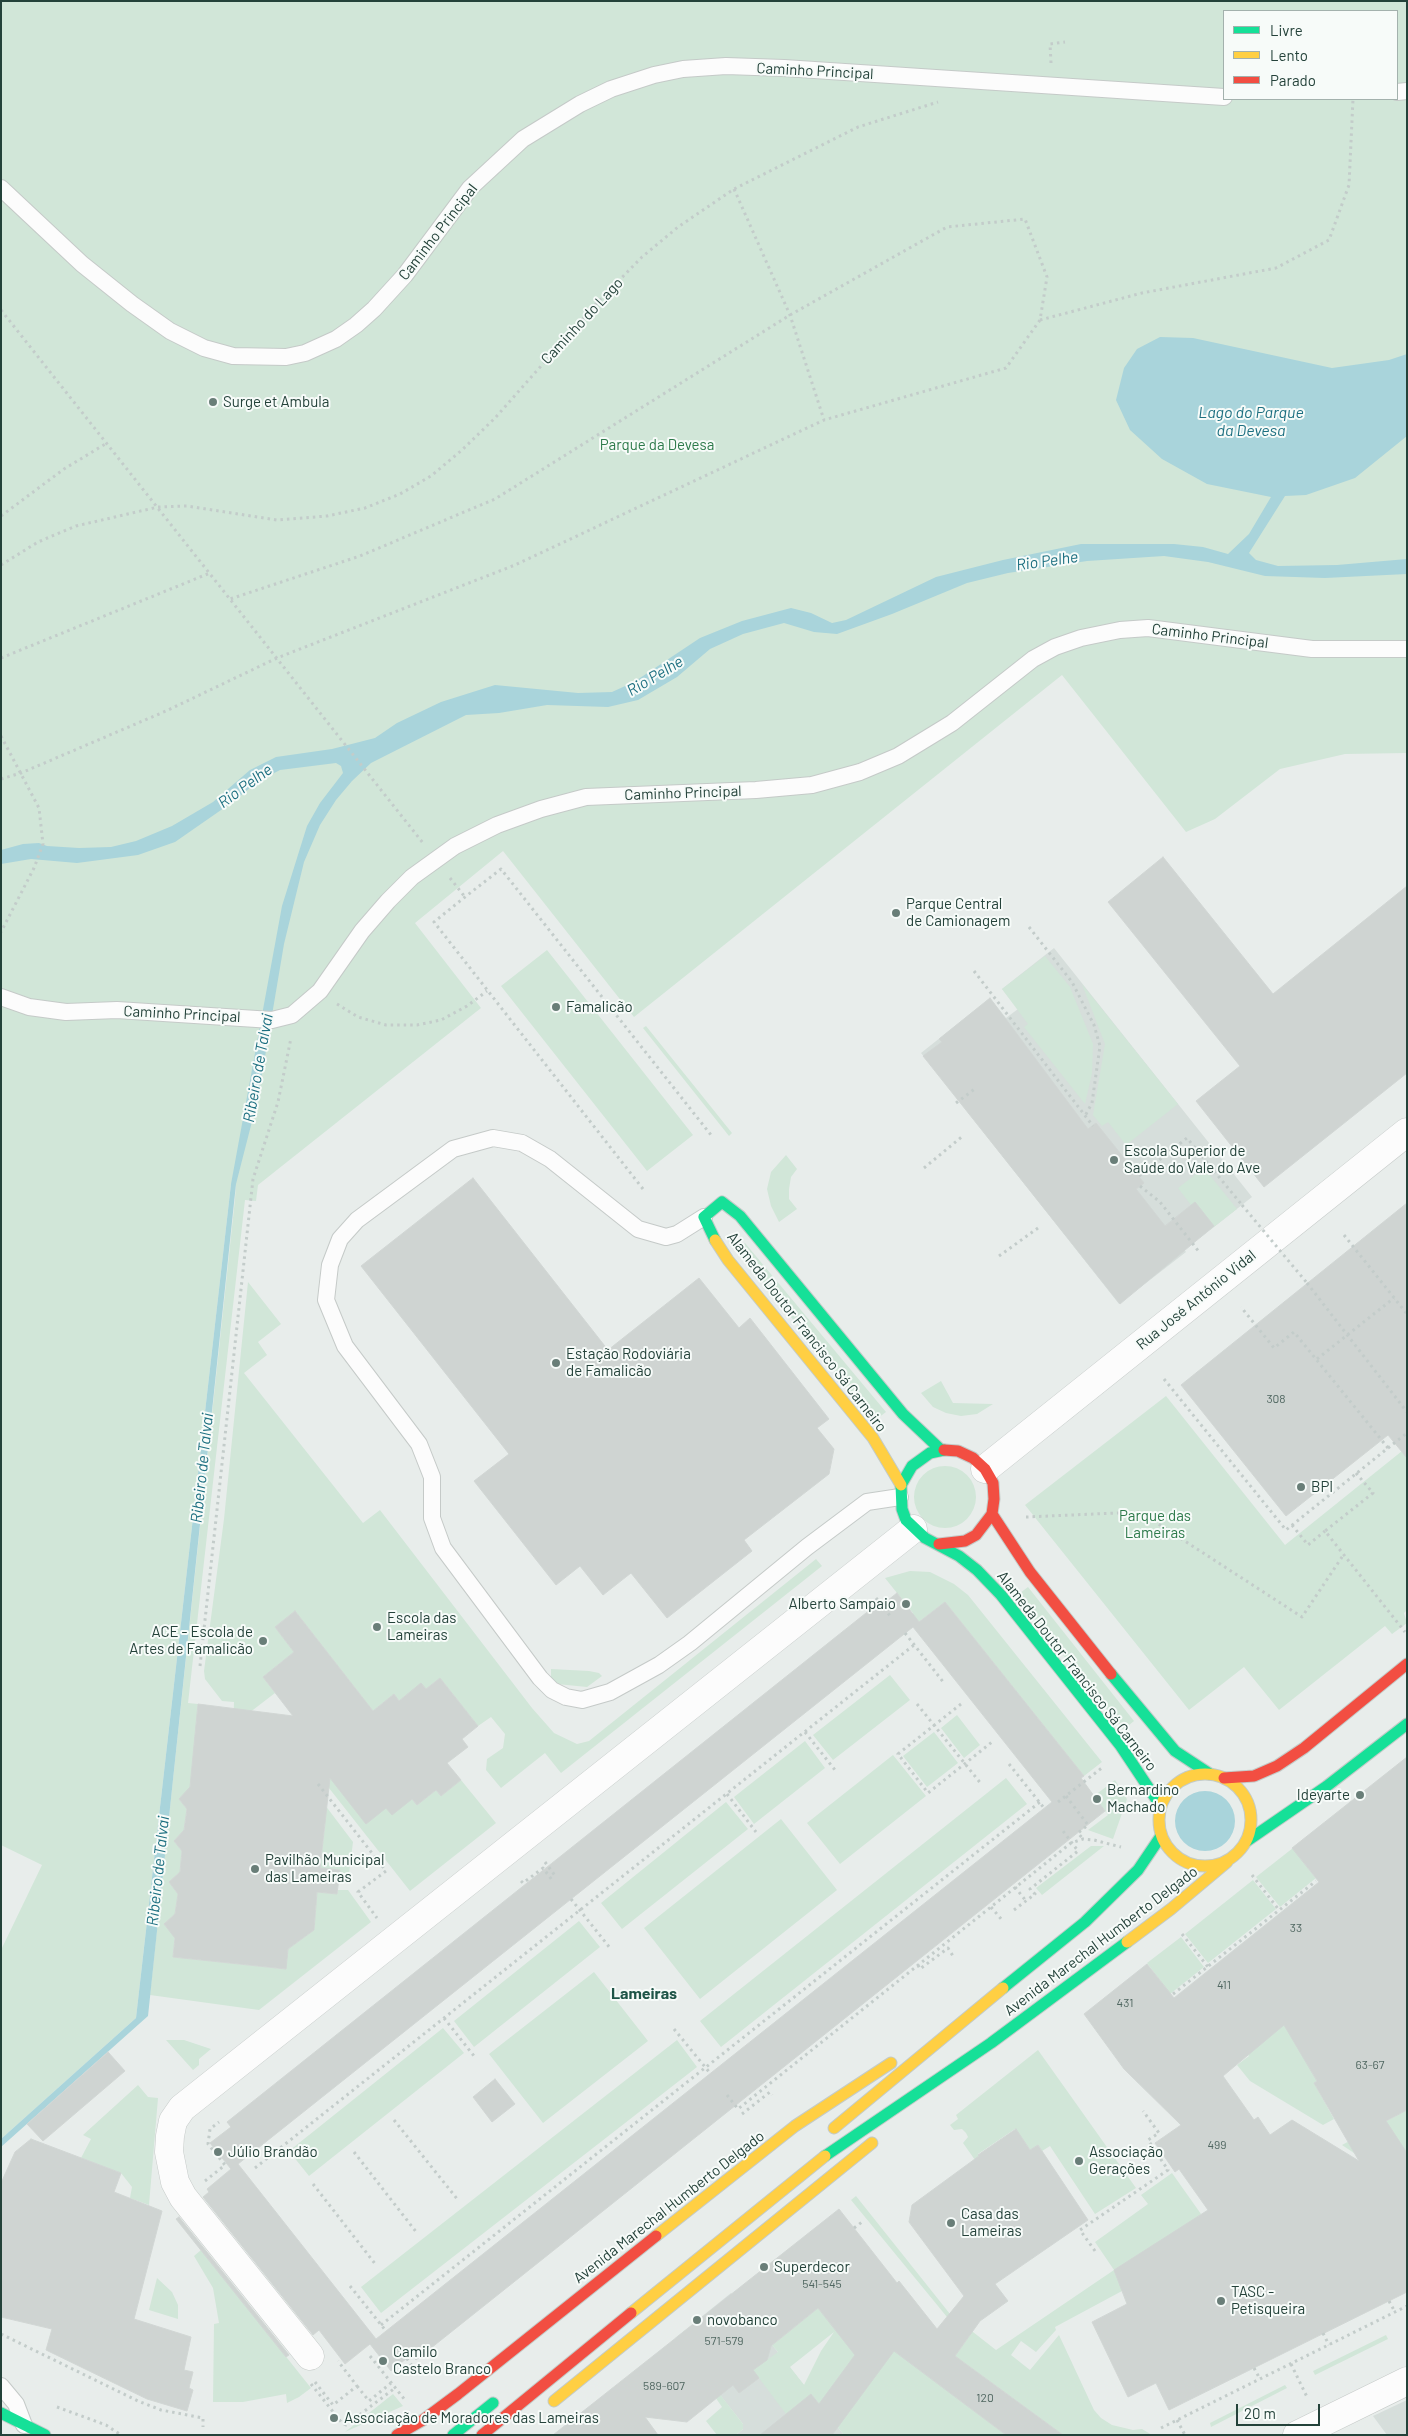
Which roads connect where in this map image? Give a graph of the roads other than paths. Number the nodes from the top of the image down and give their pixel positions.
1 (1223, 96) edge
2 (1, 188) edge
3 (1407, 649) edge
4 (1, 997) edge
5 (1407, 1132) edge
6 (704, 1217) junction
7 (941, 1450) junction
8 (985, 1469) junction
9 (901, 1491) junction
10 (992, 1514) junction
11 (913, 1529) junction
12 (939, 1544) junction
13 (1407, 1664) edge
14 (1407, 1724) edge
15 (1210, 1774) junction
16 (1224, 1778) junction
17 (1160, 1805) junction
18 (1161, 1836) junction
19 (1247, 1841) junction
20 (1227, 1862) junction
21 (969, 2015) junction
22 (991, 2043) junction
23 (905, 2116) dead end
24 (882, 2134) dead end
25 (826, 2135) dead end
26 (309, 2370) road end
27 (1407, 2380) edge
28 (1, 2386) edge
29 (504, 2395) dead end
30 (544, 2409) dead end
31 (1, 2413) edge
32 (24, 2425) junction
33 (45, 2435) edge
34 (397, 2435) edge
35 (453, 2435) edge
36 (482, 2435) edge
37 (1297, 2435) edge

1 - 2 lane, Caminho Principal
3 - 4 lane, Caminho Principal
5 - 8 street, Rua José António Vidal
6 - 7 main road, Alameda Doutor Francisco Sá Carneiro
6 - 9 main road, Alameda Doutor Francisco Sá Carneiro
6 - 9 lane
7 - 8 main road, Alameda Doutor Francisco Sá Carneiro
7 - 9 main road
8 - 10 main road
9 - 11 main road, Alameda Doutor Francisco Sá Carneiro
10 - 12 main road
10 - 15 main road, Alameda Doutor Francisco Sá Carneiro
11 - 12 main road, Alameda Doutor Francisco Sá Carneiro
11 - 26 street
12 - 17 main road, Alameda Doutor Francisco Sá Carneiro
13 - 16 main road
14 - 19 main road
15 - 16 main road
15 - 17 main road
16 - 19 main road
17 - 18 main road
18 - 20 main road
18 - 21 main road, Avenida Marechal Humberto Delgado
19 - 20 main road
20 - 22 main road, Avenida Marechal Humberto Delgado
21 - 25 main road, Avenida Marechal Humberto Delgado
21 - 34 main road, Avenida Marechal Humberto Delgado
22 - 23 main road, Avenida Marechal Humberto Delgado
22 - 36 main road, Avenida Marechal Humberto Delgado
24 - 30 main road
27 - 37 street
28 - 32 lane
29 - 35 main road
31 - 32 main road
32 - 33 main road

